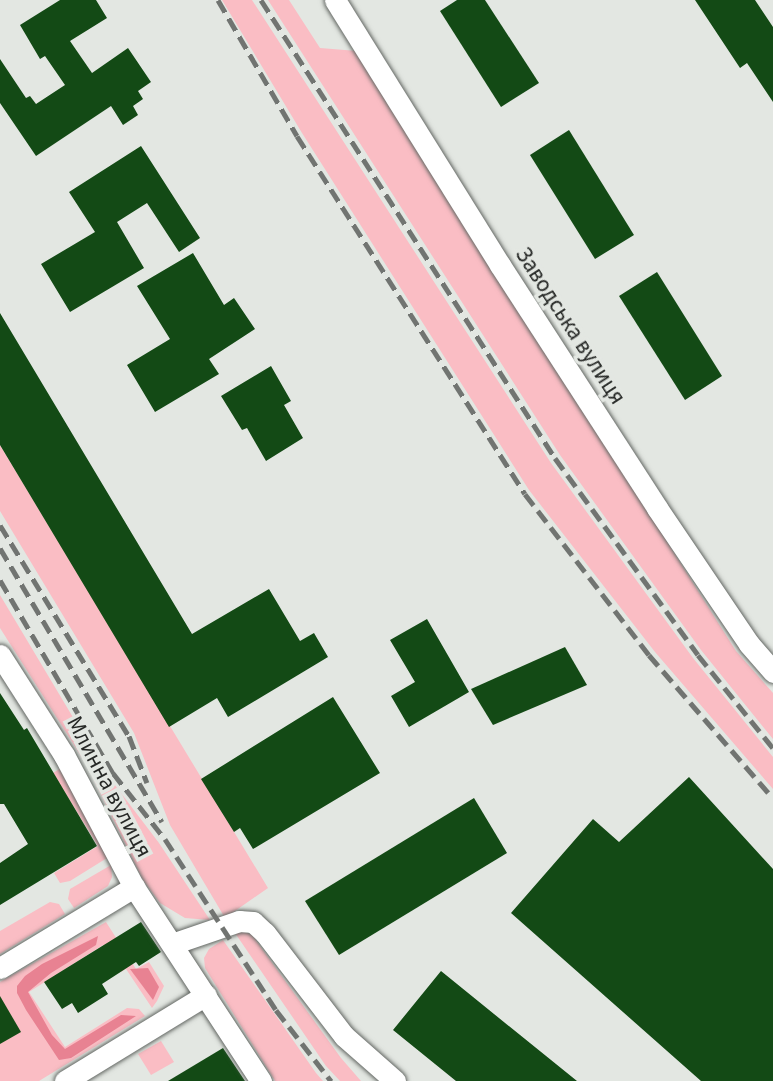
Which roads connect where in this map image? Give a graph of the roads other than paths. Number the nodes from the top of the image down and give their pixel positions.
1 (335, 0) edge
2 (0, 655) edge
3 (773, 672) edge
4 (134, 887) junction
5 (172, 944) junction
6 (0, 968) edge
7 (206, 995) junction
8 (65, 1081) edge
9 (261, 1081) edge
10 (395, 1081) edge

1 - 3 street, Заводська вулиця
2 - 4 street, Млинна вулиця
4 - 5 street, Млинна вулиця
4 - 6 street
5 - 7 street, Млинна вулиця
5 - 10 street
7 - 8 street
7 - 9 street, Млинна вулиця

